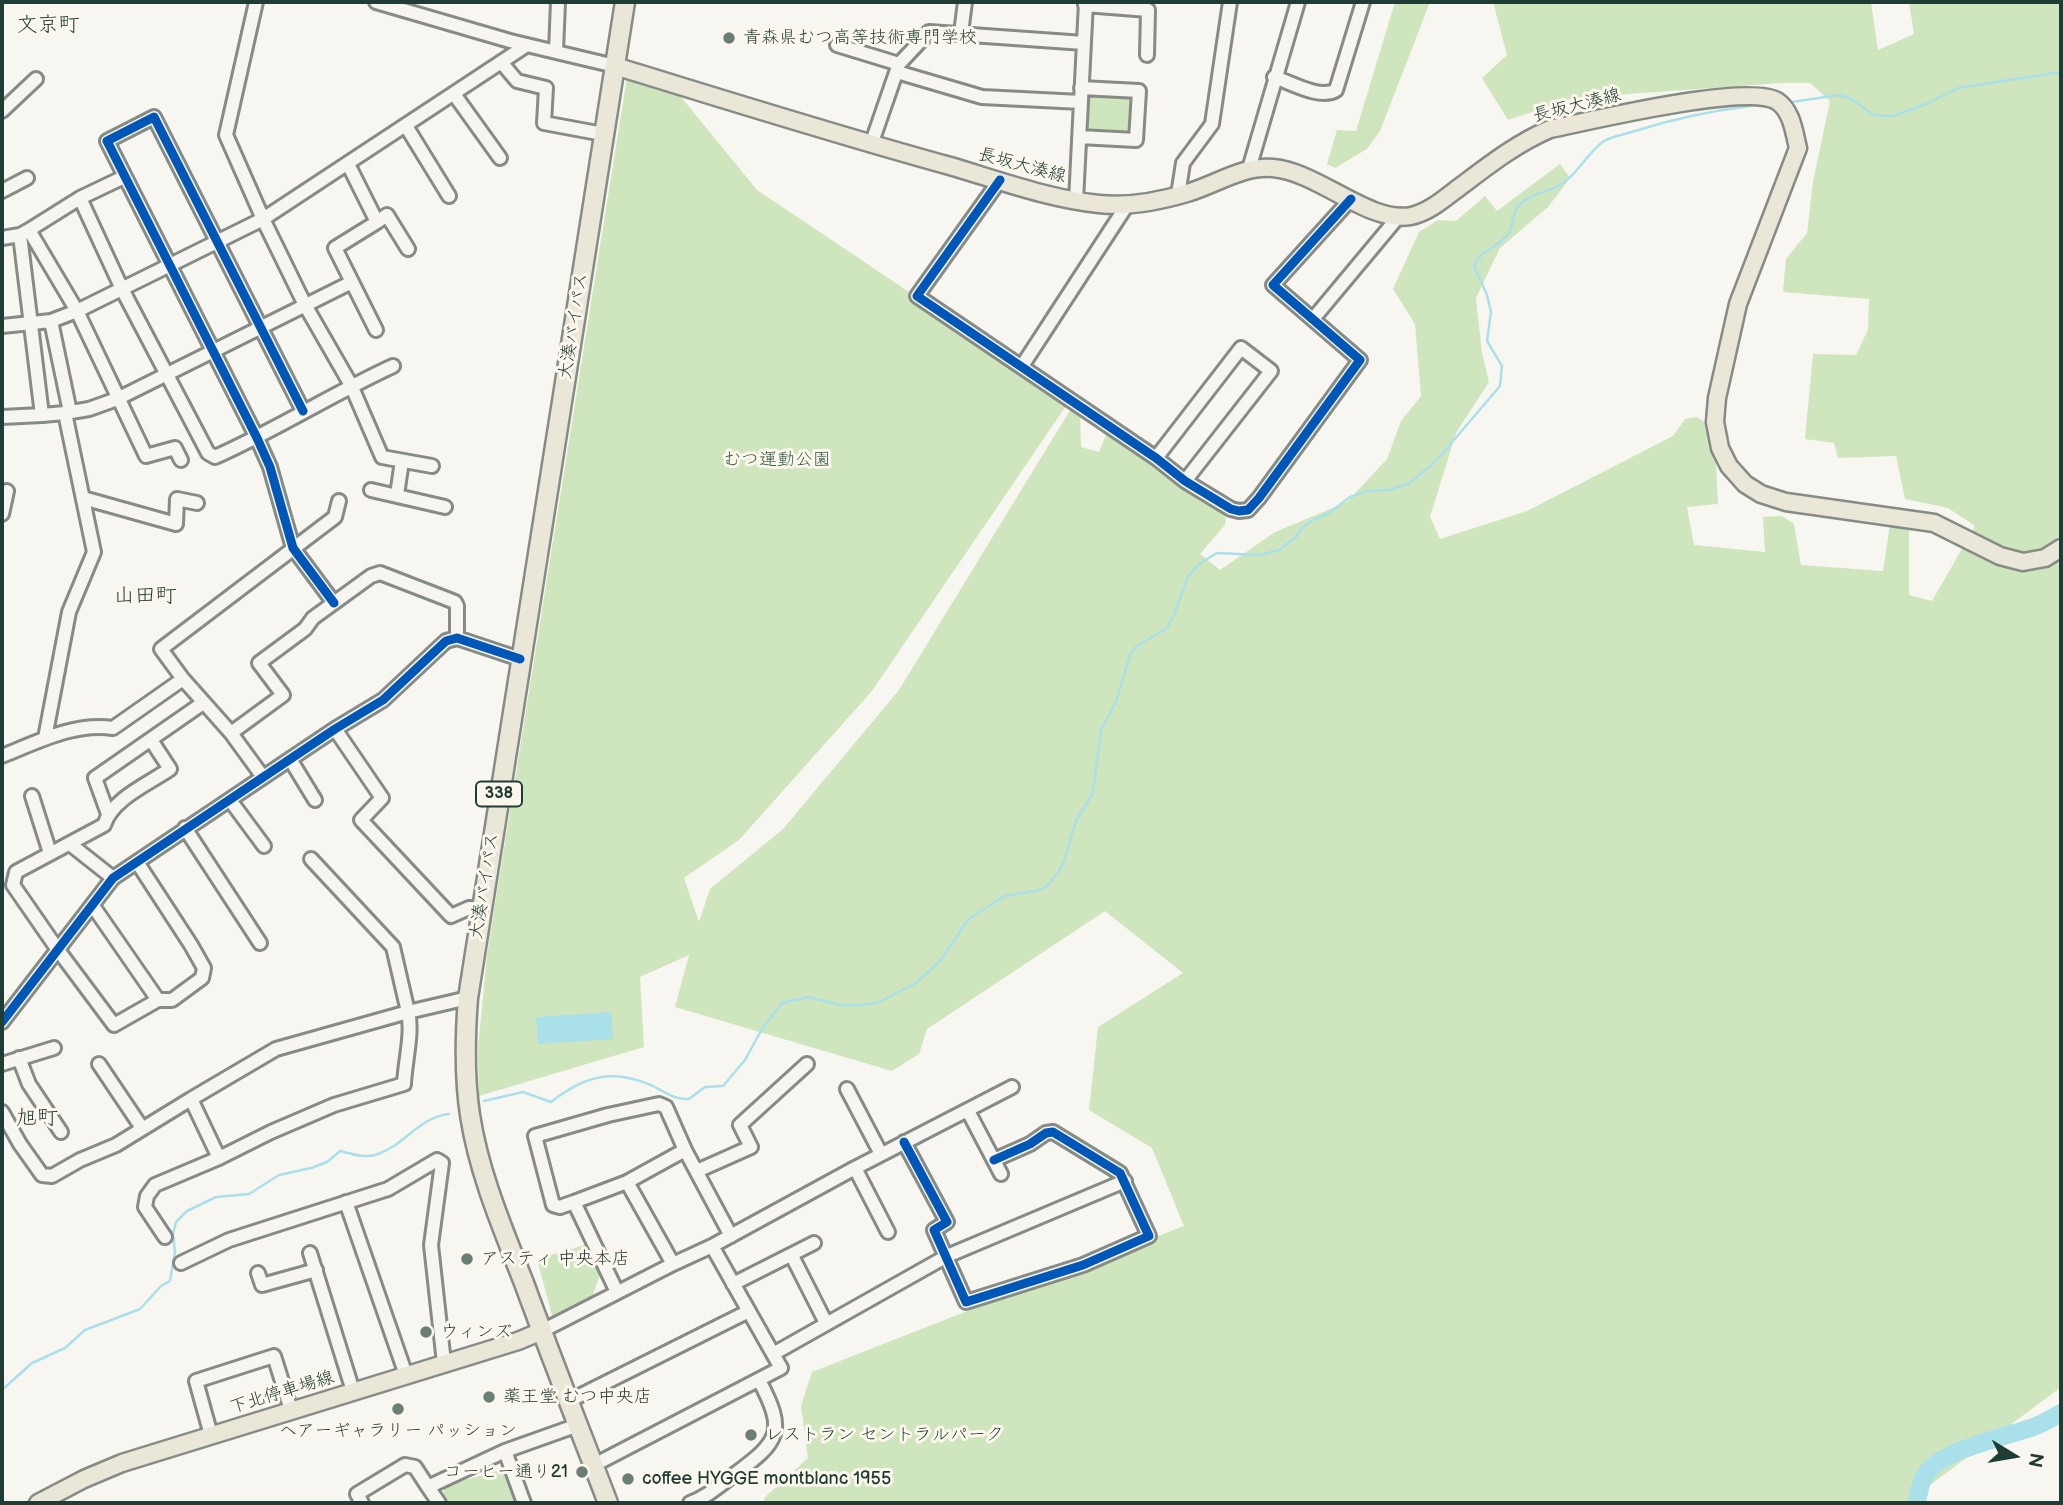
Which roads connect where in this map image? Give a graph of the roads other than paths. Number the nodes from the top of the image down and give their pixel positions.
1 (256, 2) edge
2 (376, 2) edge
3 (558, 2) edge
4 (625, 2) edge
5 (964, 2) edge
6 (1230, 2) edge
7 (1298, 2) edge
8 (1363, 2) edge
9 (1085, 4) edge
10 (961, 33) junction
11 (1084, 43) junction
12 (527, 45) junction
13 (837, 45) dead end
14 (556, 51) junction
15 (1147, 55) dead end
16 (501, 62) junction
17 (615, 66) junction
18 (898, 68) junction
19 (1274, 77) junction
20 (36, 79) dead end
21 (1082, 88) junction
22 (454, 94) junction
23 (1081, 102) junction
24 (2, 111) edge
25 (406, 126) junction
26 (603, 134) junction
27 (1079, 137) junction
28 (871, 145) junction
29 (500, 158) dead end
30 (348, 164) junction
31 (1249, 169) junction
32 (124, 177) junction
33 (27, 178) dead end
34 (1000, 180) junction
35 (2, 191) edge
36 (1178, 195) junction
37 (449, 196) dead end
38 (80, 198) junction
39 (1351, 199) junction
40 (1076, 201) junction
41 (1127, 205) junction
42 (1399, 216) junction
43 (263, 219) junction
44 (377, 222) junction
45 (24, 233) junction
46 (2, 238) edge
47 (217, 243) junction
48 (408, 249) dead end
49 (169, 267) junction
50 (352, 282) junction
51 (122, 289) junction
52 (305, 305) junction
53 (77, 312) junction
54 (1313, 319) junction
55 (51, 321) junction
56 (31, 324) junction
57 (2, 326) edge
58 (262, 327) junction
59 (376, 330) dead end
60 (212, 352) junction
61 (393, 366) dead end
62 (1021, 366) junction
63 (166, 375) junction
64 (351, 385) junction
65 (117, 399) junction
66 (303, 411) junction
67 (67, 412) junction
68 (41, 415) junction
69 (2, 417) edge
70 (257, 439) junction
71 (1156, 458) junction
72 (181, 460) dead end
73 (402, 461) junction
74 (432, 466) dead end
75 (1185, 481) junction
76 (371, 489) dead end
77 (7, 491) dead end
78 (397, 495) junction
79 (83, 498) junction
80 (340, 501) dead end
81 (197, 503) dead end
82 (444, 507) dead end
83 (2, 514) edge
84 (293, 548) junction
85 (2061, 548) edge
86 (334, 603) junction
87 (457, 638) junction
88 (520, 659) junction
89 (184, 679) junction
90 (203, 703) junction
91 (335, 729) junction
92 (231, 733) junction
93 (45, 738) junction
94 (150, 740) junction
95 (2, 756) edge
96 (290, 759) junction
97 (263, 777) junction
98 (32, 796) dead end
99 (230, 800) junction
100 (315, 800) dead end
101 (108, 814) junction
102 (185, 828) junction
103 (70, 844) junction
104 (264, 846) dead end
105 (50, 853) junction
106 (311, 859) dead end
107 (137, 862) junction
108 (113, 878) junction
109 (93, 906) junction
110 (482, 910) junction
111 (260, 943) dead end
112 (58, 950) junction
113 (468, 998) junction
114 (158, 1000) junction
115 (408, 1012) junction
116 (2, 1022) edge
117 (54, 1048) dead end
118 (19, 1058) junction
119 (2, 1064) edge
120 (99, 1064) dead end
121 (807, 1064) dead end
122 (1012, 1087) dead end
123 (847, 1089) dead end
124 (191, 1099) junction
125 (968, 1111) junction
126 (2, 1112) edge
127 (142, 1128) junction
128 (61, 1132) dead end
129 (905, 1142) junction
130 (685, 1150) junction
131 (881, 1154) junction
132 (219, 1158) junction
133 (994, 1160) junction
134 (855, 1168) junction
135 (697, 1171) junction
136 (1001, 1174) dead end
137 (1125, 1181) junction
138 (627, 1182) junction
139 (346, 1202) junction
140 (574, 1202) junction
141 (888, 1232) dead end
142 (731, 1236) junction
143 (165, 1237) dead end
144 (814, 1243) dead end
145 (712, 1246) junction
146 (310, 1253) dead end
147 (792, 1256) junction
148 (947, 1256) junction
149 (181, 1262) dead end
150 (673, 1264) junction
151 (316, 1270) junction
152 (258, 1273) dead end
153 (733, 1284) junction
154 (617, 1292) junction
155 (749, 1311) junction
156 (826, 1323) junction
157 (542, 1331) junction
158 (773, 1354) junction
159 (444, 1363) junction
160 (406, 1375) junction
161 (759, 1380) junction
162 (353, 1391) junction
163 (569, 1401) junction
164 (291, 1410) junction
165 (578, 1425) junction
166 (211, 1434) junction
167 (505, 1451) junction
168 (594, 1465) junction
169 (428, 1487) junction
170 (38, 1503) edge
171 (362, 1503) edge
172 (439, 1503) edge
173 (524, 1503) edge
174 (608, 1503) edge
175 (690, 1503) edge

1 - 43 street
2 - 12 street
3 - 14 street
4 - 17 highway, 大湊バイパス / 338
5 - 10 street
6 - 36 street
7 - 19 street
8 - 19 street
9 - 11 street
9 - 15 street
10 - 11 street
10 - 18 street
11 - 21 street
12 - 14 street
12 - 16 street
13 - 18 street
14 - 17 street
16 - 22 street
16 - 26 street
17 - 26 highway, 大湊バイパス / 338
17 - 28 main road, 長坂大湊線
18 - 23 street
18 - 28 street
19 - 31 street
20 - 24 street
21 - 23 street
21 - 27 street
22 - 25 street
22 - 29 street
23 - 27 street
25 - 30 street
25 - 37 street
26 - 88 highway, 大湊バイパス / 338
27 - 40 street
28 - 34 main road, 長坂大湊線
30 - 43 street
30 - 44 street
31 - 36 main road, 長坂大湊線
31 - 39 main road, 長坂大湊線
32 - 38 street
32 - 47 street
32 - 49 street
33 - 35 street
34 - 40 main road, 長坂大湊線
34 - 62 street
36 - 41 main road, 長坂大湊線
38 - 45 street
38 - 51 street
39 - 42 main road, 長坂大湊線
39 - 54 street
40 - 41 main road, 長坂大湊線
41 - 62 street
42 - 54 street
42 - 85 main road, 長坂大湊線
43 - 47 street
43 - 52 street
44 - 48 street
44 - 50 street
45 - 46 street
45 - 53 street
45 - 56 street
47 - 49 street
47 - 58 street
49 - 51 street
49 - 60 street
50 - 52 street
50 - 59 street
51 - 53 street
51 - 63 street
52 - 58 street
52 - 64 street
53 - 55 street
53 - 65 street
54 - 75 street
55 - 56 street
55 - 67 street
56 - 57 street
56 - 68 street
58 - 60 street
58 - 66 street
60 - 63 street
60 - 70 street
61 - 64 street
62 - 71 street
63 - 65 street
63 - 70 street
64 - 66 street
64 - 73 street
65 - 67 street
65 - 72 street
66 - 70 street
67 - 68 street
67 - 79 street
68 - 69 street
70 - 84 street
71 - 75 street
71 - 75 street
73 - 74 street
73 - 78 street
76 - 78 street
77 - 83 street
78 - 82 street
79 - 81 street
79 - 93 street
80 - 84 street
84 - 86 street
84 - 89 street
86 - 87 street
86 - 92 street
87 - 88 street
87 - 91 street
88 - 110 highway, 大湊バイパス / 338
89 - 90 street
89 - 93 street
90 - 92 street
90 - 94 street
91 - 96 street
91 - 110 street
92 - 97 street
93 - 95 street
94 - 101 street
94 - 101 street
96 - 97 street
96 - 100 street
97 - 99 street
98 - 105 street
99 - 102 street
99 - 104 street
101 - 103 street
102 - 107 street
102 - 111 street
103 - 105 street
103 - 108 street
105 - 112 street
106 - 115 street
107 - 108 street
107 - 114 street
108 - 109 street
109 - 112 street
109 - 114 street
110 - 113 highway, 大湊バイパス / 338
112 - 114 street
112 - 116 street
113 - 115 street
113 - 157 highway, 大湊バイパス / 338
115 - 124 street
115 - 132 street
117 - 118 street
118 - 119 street
118 - 128 street
120 - 127 street
121 - 135 street
122 - 125 street
123 - 131 street
124 - 127 street
124 - 132 street
125 - 129 street
125 - 133 street
126 - 127 street
129 - 131 street
129 - 148 street
130 - 135 street
130 - 138 street
130 - 140 street
131 - 134 street
132 - 143 street
133 - 136 street
133 - 137 street
134 - 141 street
134 - 142 street
135 - 142 street
137 - 148 street
137 - 148 street
138 - 140 street
138 - 150 street
139 - 149 street
139 - 159 street
139 - 160 street
140 - 154 street
142 - 145 street
144 - 147 street
145 - 150 street
145 - 153 street
146 - 151 street
147 - 153 street
147 - 156 street
148 - 156 street
150 - 154 street
151 - 152 street
151 - 162 street
153 - 155 street
154 - 157 street
155 - 158 street
155 - 163 street
156 - 158 street
157 - 159 main road, 下北停車場線
157 - 163 highway, 大湊バイパス / 338
158 - 161 street
159 - 160 main road, 下北停車場線
160 - 162 main road, 下北停車場線
161 - 168 street
161 - 175 street
162 - 164 main road, 下北停車場線
163 - 165 highway, 大湊バイパス / 338
164 - 166 main road, 下北停車場線
164 - 166 street
165 - 167 street
165 - 168 highway, 大湊バイパス / 338
166 - 170 main road, 下北停車場線
167 - 169 street
167 - 173 street
168 - 174 highway, 大湊バイパス / 338
169 - 171 street
169 - 172 street

